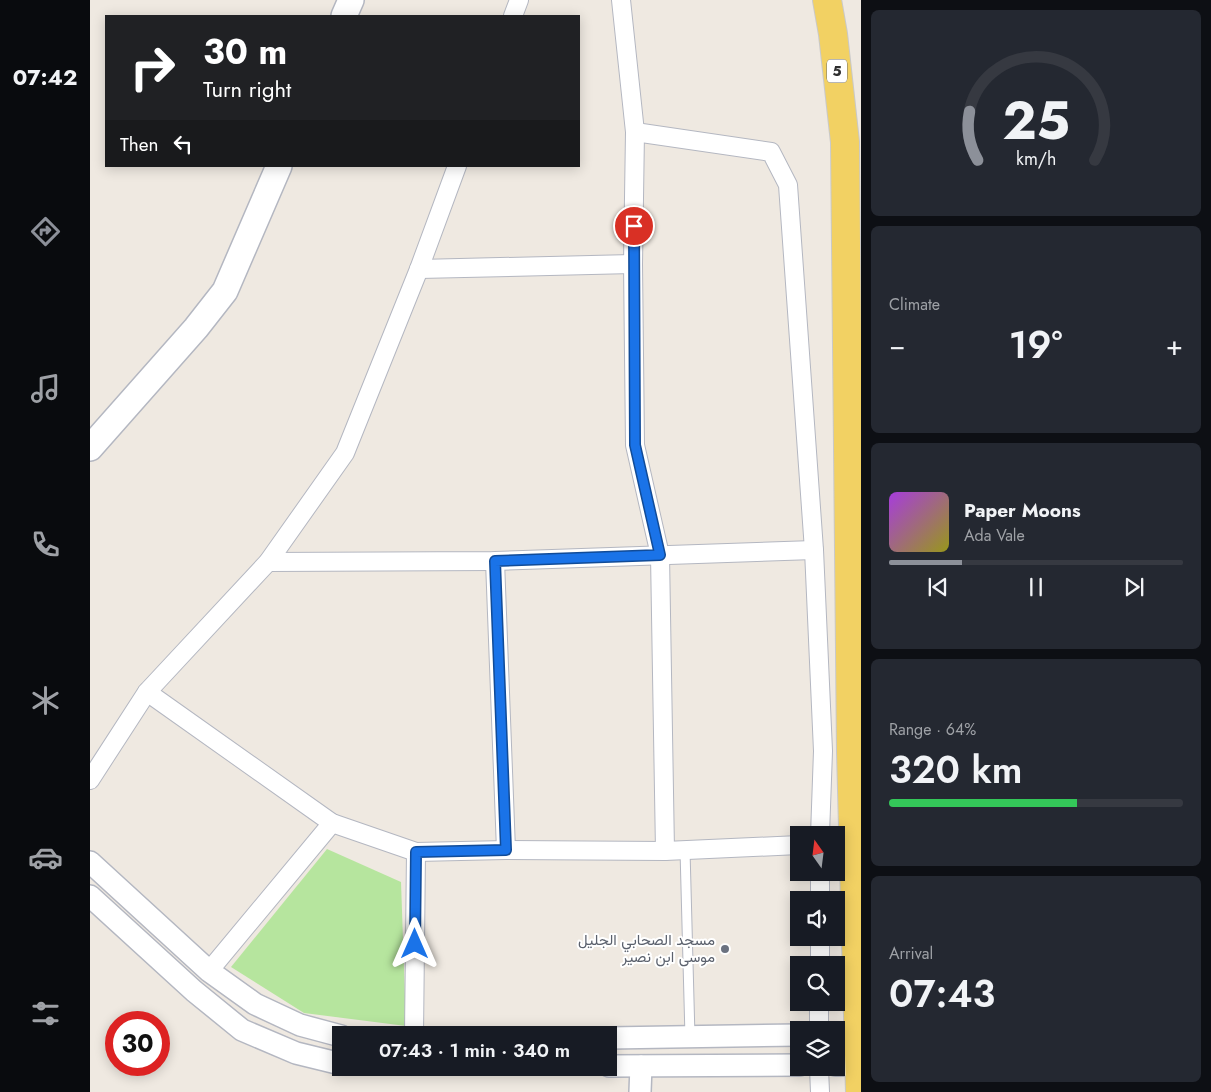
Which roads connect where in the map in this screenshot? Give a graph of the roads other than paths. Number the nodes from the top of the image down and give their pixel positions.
1 (351, 0) edge
2 (519, 0) edge
3 (621, 0) edge
4 (827, 0) edge
5 (344, 15) edge
6 (513, 15) edge
7 (635, 132) junction
8 (279, 167) edge
9 (457, 167) edge
10 (633, 264) junction
11 (419, 269) junction
12 (90, 448) edge
13 (814, 550) junction
14 (660, 555) junction
15 (495, 561) junction
16 (268, 562) junction
17 (147, 692) junction
18 (823, 751) junction
19 (851, 752) junction
20 (90, 780) edge
21 (332, 823) junction
22 (820, 826) edge
23 (790, 844) edge
24 (506, 850) junction
25 (685, 850) junction
26 (665, 851) junction
27 (416, 852) junction
28 (90, 862) edge
29 (90, 896) edge
30 (209, 971) junction
31 (414, 1026) edge
32 (332, 1034) edge
33 (790, 1035) edge
34 (852, 1035) edge
35 (690, 1037) junction
36 (617, 1038) edge
37 (332, 1062) edge
38 (790, 1065) edge
39 (852, 1065) edge
40 (617, 1066) edge
41 (641, 1066) junction
42 (819, 1076) edge
43 (640, 1092) edge
44 (820, 1092) edge
45 (860, 1092) edge

1 - 5 main road
2 - 6 street
3 - 7 street
4 - 19 main road, 5
7 - 10 street
7 - 13 street
8 - 12 main road
9 - 11 street
10 - 11 street
10 - 14 street
11 - 16 street
13 - 14 street
13 - 18 street
14 - 15 street
14 - 26 street
15 - 16 street
15 - 24 street
16 - 17 street
17 - 20 street
17 - 21 street
18 - 19 street
18 - 22 street
19 - 34 main road, 5
21 - 27 street
21 - 30 street
23 - 25 street
24 - 26 street
24 - 27 street
25 - 26 street
25 - 35 lane
27 - 31 street
28 - 30 street
29 - 37 street
30 - 32 street
33 - 35 street
34 - 39 main road, 5
35 - 36 street
38 - 41 street
39 - 45 main road, 5
40 - 41 street
41 - 43 street
42 - 44 street

